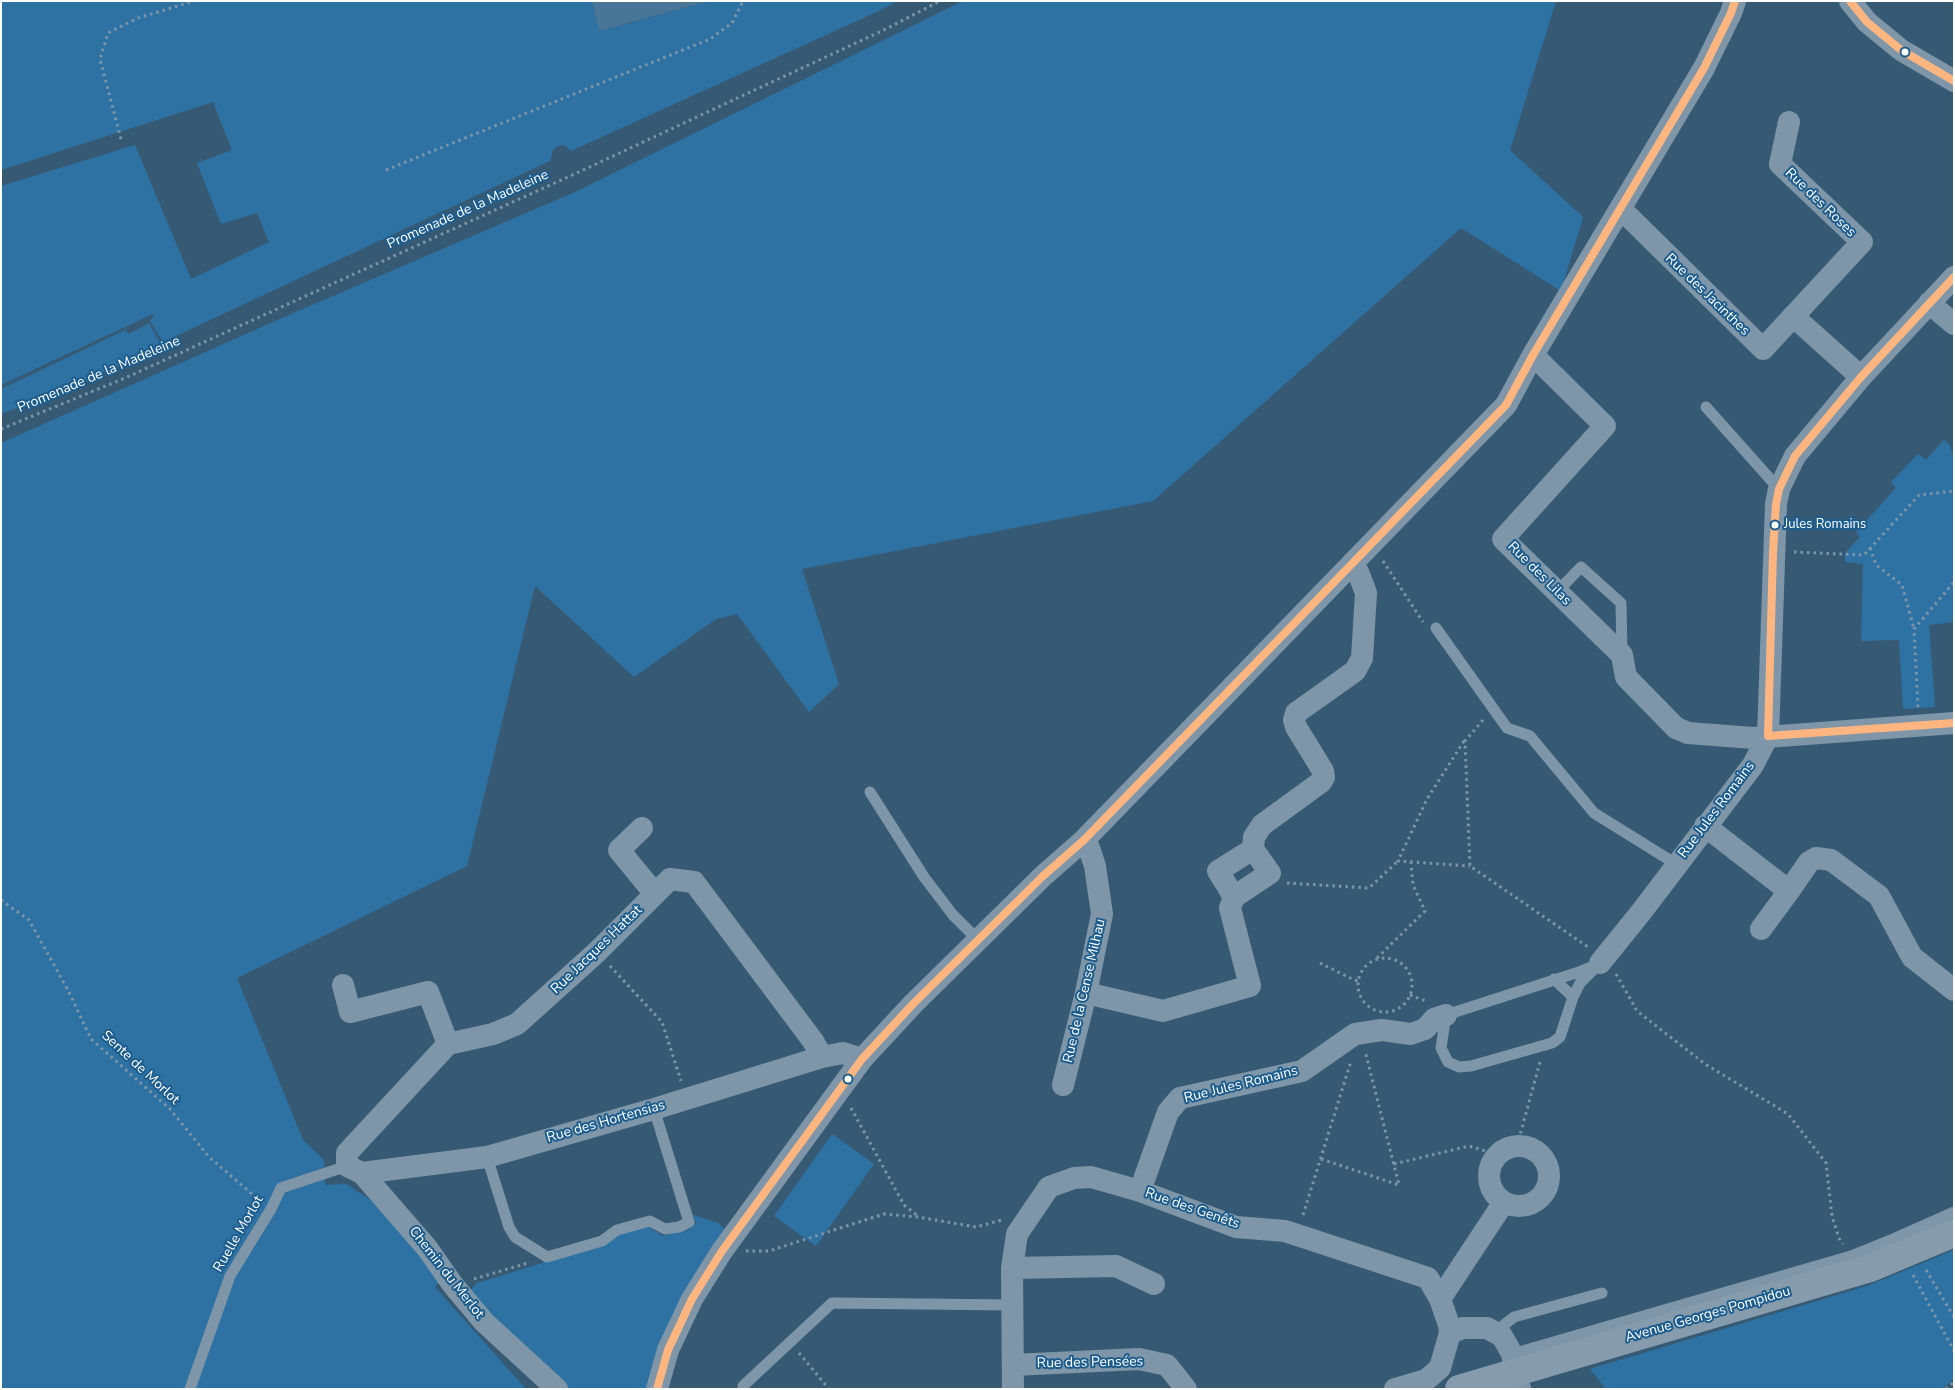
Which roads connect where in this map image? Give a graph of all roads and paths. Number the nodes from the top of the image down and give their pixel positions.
1 (194, 1) edge
2 (743, 1) edge
3 (940, 1) edge
4 (1735, 1) edge
5 (1850, 1) edge
6 (1954, 81) edge
7 (1788, 122) dead end
8 (121, 139) dead end
9 (386, 170) dead end
10 (1621, 209) junction
11 (1954, 277) edge
12 (1928, 303) junction
13 (1793, 316) junction
14 (1954, 324) edge
15 (1533, 354) junction
16 (1861, 378) junction
17 (1706, 407) dead end
18 (1, 429) edge
19 (1779, 489) junction
20 (1954, 491) edge
21 (1372, 543) junction
22 (1870, 548) junction
23 (1773, 552) junction
24 (1352, 564) junction
25 (1954, 582) edge
26 (1557, 592) junction
27 (1436, 628) joint
28 (1914, 629) junction
29 (1622, 655) junction
30 (1493, 708) junction
31 (1954, 723) edge
32 (1919, 726) junction
33 (1768, 736) junction
34 (1465, 741) junction
35 (870, 792) dead end
36 (1706, 826) junction
37 (642, 828) dead end
38 (1084, 840) junction
39 (1253, 849) junction
40 (1398, 861) junction
41 (1411, 862) junction
42 (1676, 864) junction
43 (1470, 866) junction
44 (1270, 872) junction
45 (1789, 891) junction
46 (655, 894) junction
47 (1234, 897) junction
48 (1, 900) edge
49 (1761, 929) dead end
50 (978, 940) junction
51 (597, 952) junction
52 (1377, 959) junction
53 (1602, 960) junction
54 (1320, 963) dead end
55 (1554, 980) junction
56 (1358, 981) junction
57 (343, 985) dead end
58 (1954, 990) edge
59 (1086, 993) junction
60 (1572, 997) junction
61 (1446, 1014) junction
62 (1360, 1033) junction
63 (448, 1044) junction
64 (1544, 1045) junction
65 (822, 1057) junction
66 (862, 1059) junction
67 (1063, 1084) dead end
68 (841, 1089) junction
69 (688, 1098) junction
70 (654, 1109) junction
71 (1508, 1150) junction
72 (487, 1157) junction
73 (1321, 1159) junction
74 (1394, 1164) junction
75 (354, 1169) junction
76 (1140, 1191) junction
77 (1504, 1202) junction
78 (271, 1209) junction
79 (1954, 1212) edge
80 (1030, 1215) junction
81 (918, 1217) junction
82 (1954, 1233) edge
83 (1297, 1235) junction
84 (722, 1251) junction
85 (1908, 1252) junction
86 (1851, 1256) junction
87 (548, 1257) junction
88 (1012, 1268) junction
89 (1154, 1284) dead end
90 (453, 1285) junction
91 (1602, 1293) dead end
92 (1440, 1299) junction
93 (1012, 1305) junction
94 (1954, 1317) edge
95 (1495, 1332) junction
96 (1450, 1333) junction
97 (789, 1343) junction
98 (1954, 1351) edge
99 (1013, 1365) junction
100 (1516, 1372) edge
101 (1954, 1382) edge
102 (743, 1386) dead end
103 (190, 1389) edge
104 (557, 1389) edge
105 (657, 1389) edge
106 (829, 1389) edge
107 (1013, 1389) edge
108 (1186, 1389) edge
109 (1395, 1389) edge
110 (1459, 1389) edge
111 (1946, 1389) edge

1 - 8 path
2 - 9 path
3 - 18 path, Promenade de la Madeleine
4 - 10 street
5 - 6 street
7 - 13 street, Rue des Roses
10 - 13 street, Rue des Jacinthes
10 - 15 street
11 - 12 street, Rue Jules Romains
12 - 14 street
12 - 16 street, Rue Jules Romains
13 - 16 street
15 - 21 street
15 - 26 street, Rue des Lilas
16 - 19 street, Rue Jules Romains
17 - 19 lane
19 - 23 street, Rue Jules Romains
20 - 22 path
21 - 24 street
21 - 27 path
22 - 23 path
22 - 28 path
23 - 33 street, Rue Jules Romains
24 - 38 street
24 - 39 street
25 - 28 path
26 - 29 street, Rue des Lilas
26 - 29 lane
27 - 30 lane
28 - 32 path
29 - 33 street
30 - 34 path
30 - 42 lane
31 - 32 street
32 - 33 street
33 - 36 street, Rue Jules Romains
34 - 40 path
34 - 43 path
35 - 50 lane
36 - 42 street, Rue Jules Romains
36 - 45 street
37 - 46 street
38 - 50 street
38 - 59 street, Rue de la Cense Milhau
39 - 44 street
39 - 47 street
40 - 41 path
40 - 44 path
41 - 43 path
41 - 52 path
42 - 53 street, Rue Jules Romains
43 - 53 path
44 - 47 street
45 - 49 street
45 - 58 street
46 - 51 street, Rue Jacques Hattat
46 - 65 street, Rue Jacques Hattat
47 - 59 street
48 - 78 path, Sente de Morlot
50 - 66 street
51 - 63 street, Rue Jacques Hattat
51 - 69 path
52 - 56 path
52 - 56 path
53 - 55 lane
53 - 60 lane
53 - 86 path
54 - 56 path
55 - 60 lane
55 - 61 lane
57 - 63 street
59 - 67 street, Rue de la Cense Milhau
60 - 64 lane
61 - 62 street, Rue Jules Romains
61 - 64 lane
62 - 73 path
62 - 74 path
62 - 76 street, Rue Jules Romains
63 - 75 street
64 - 71 path
65 - 66 street, Rue des Hortensias
65 - 69 street, Rue des Hortensias
66 - 68 street
68 - 81 path
68 - 84 street
69 - 70 street, Rue des Hortensias
70 - 72 street, Rue des Hortensias
70 - 87 lane
71 - 74 path
71 - 77 street
71 - 77 street
72 - 75 street, Rue des Hortensias
72 - 87 lane
73 - 74 path
73 - 83 path
75 - 78 lane, Ruelle Morlot
75 - 90 street, Chemin du Merlot
76 - 80 street, Rue des Genêts
76 - 83 street, Rue des Genêts
77 - 92 street
78 - 103 lane, Ruelle Morlot
79 - 86 lane
80 - 81 path
80 - 88 street, Rue des Genêts
81 - 84 path
82 - 85 main road, Avenue Georges Pompidou
83 - 92 street, Rue des Genêts
84 - 105 street
85 - 94 path
85 - 98 path
85 - 100 main road, Avenue Georges Pompidou
86 - 100 lane
87 - 90 path
88 - 89 street
88 - 93 street, Rue des Genêts
90 - 104 street, Chemin du Merlot
91 - 95 lane
92 - 96 street, Rue des Genêts
93 - 97 lane
93 - 99 street, Rue des Genêts
95 - 96 street
95 - 100 street
96 - 109 street
97 - 102 lane
97 - 106 path
99 - 107 street, Rue des Genêts
99 - 108 street, Rue des Pensées
100 - 110 main road, Avenue Georges Pompidou
101 - 111 path

